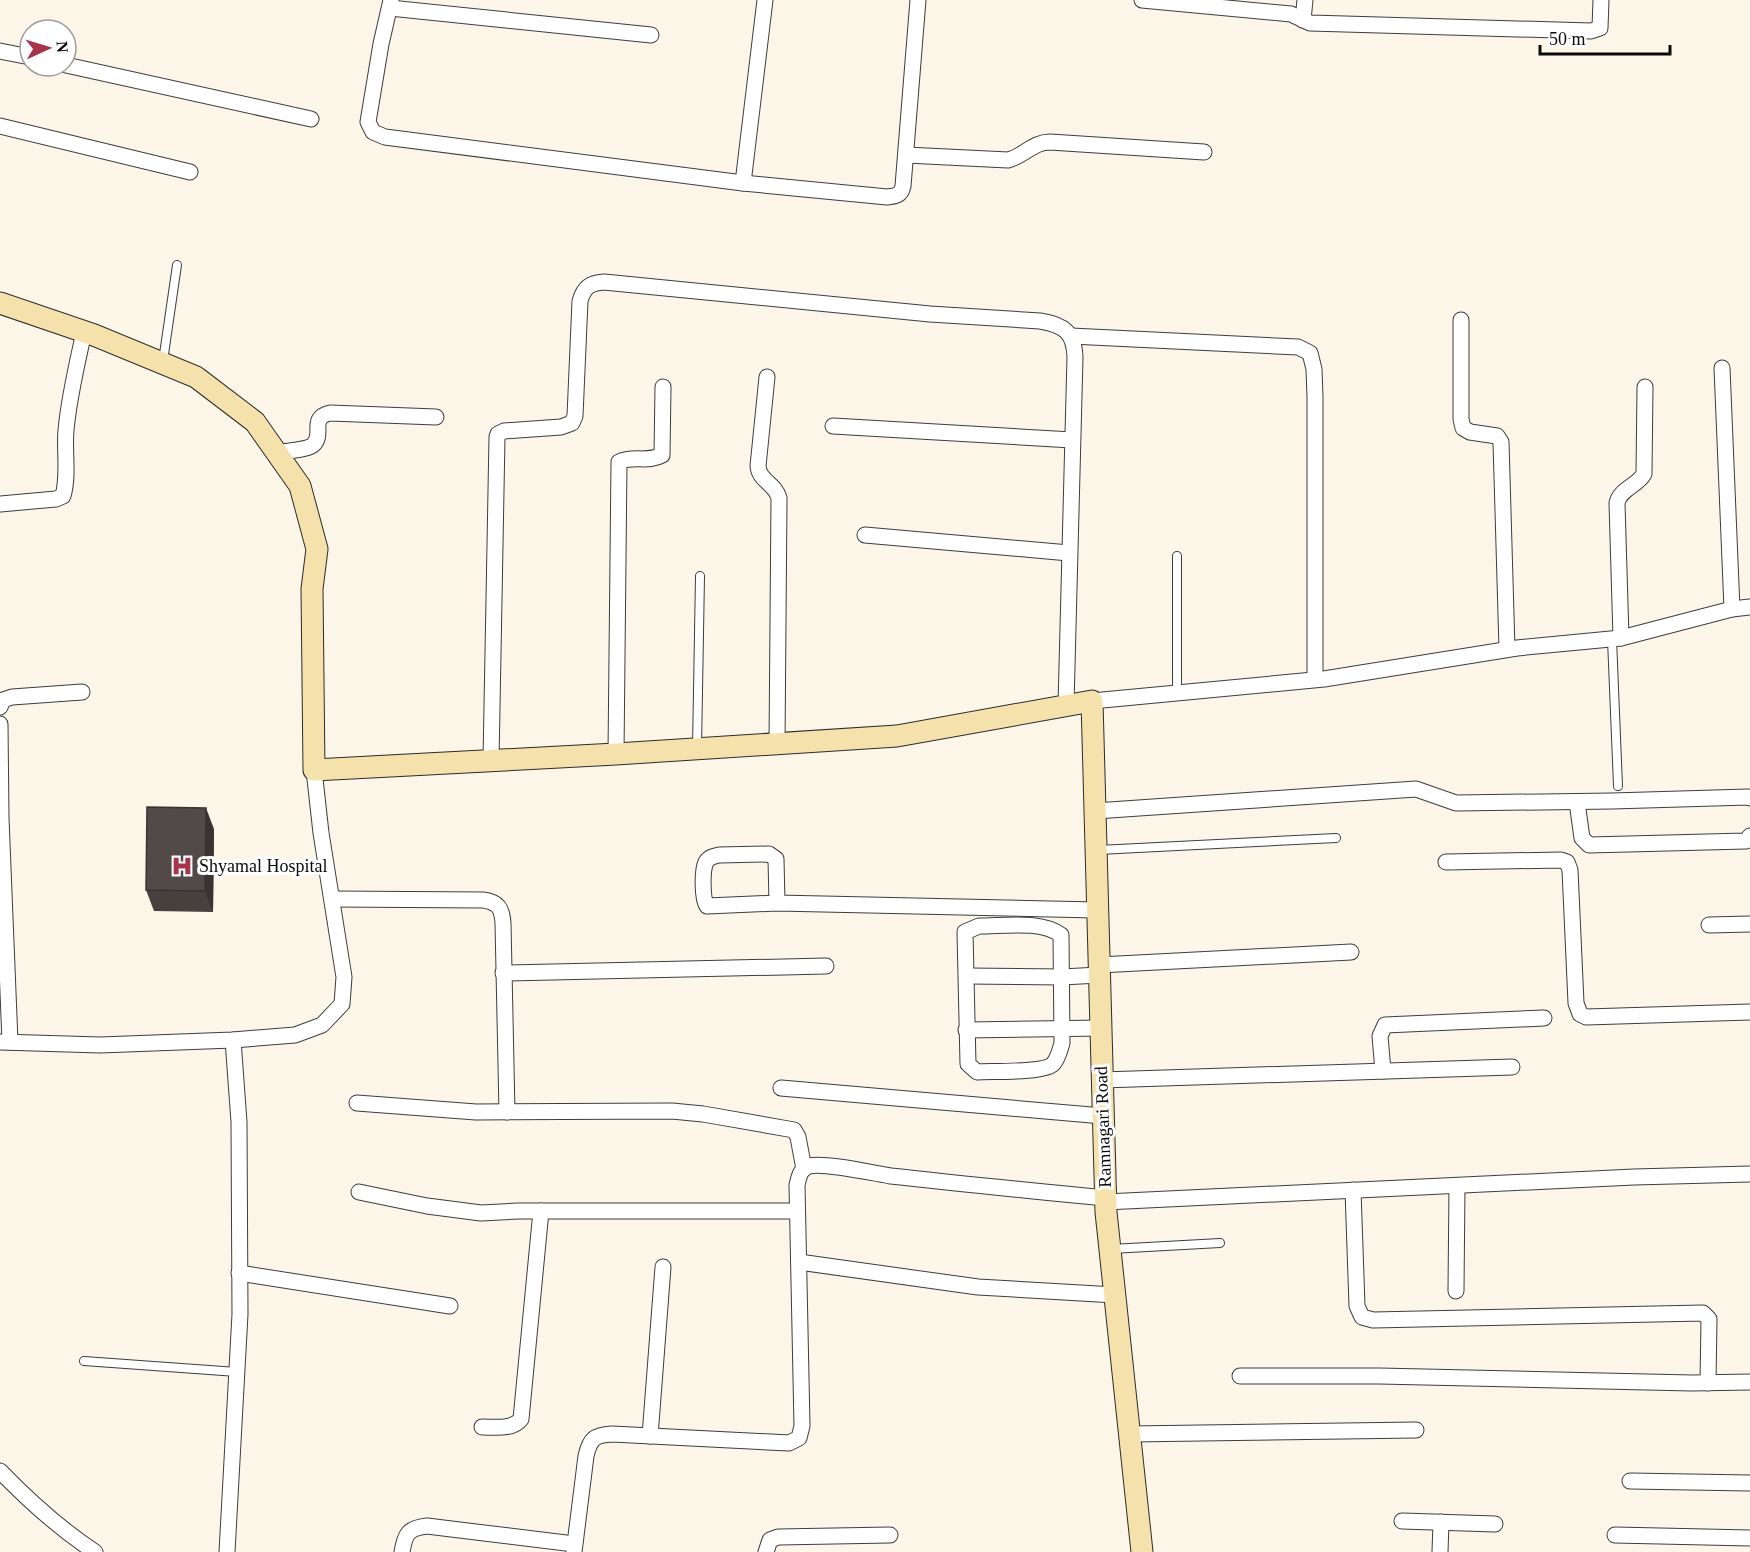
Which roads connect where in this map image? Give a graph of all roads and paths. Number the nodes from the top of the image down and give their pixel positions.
1 (765, 0) edge
2 (918, 0) edge
3 (1142, 0) edge
4 (1305, 0) edge
5 (1601, 0) edge
6 (391, 4) edge
7 (1303, 20) junction
8 (651, 35) dead end
9 (0, 51) edge
10 (18, 55) edge
11 (78, 68) edge
12 (311, 119) dead end
13 (0, 126) edge
14 (1204, 152) dead end
15 (906, 155) junction
16 (190, 172) dead end
17 (743, 183) junction
18 (177, 265) dead end
19 (0, 303) edge
20 (1461, 320) dead end
21 (84, 332) junction
22 (1071, 336) junction
23 (162, 363) junction
24 (1722, 368) dead end
25 (767, 376) dead end
26 (663, 387) dead end
27 (1645, 387) dead end
28 (436, 417) dead end
29 (833, 426) dead end
30 (1072, 440) junction
31 (276, 453) junction
32 (0, 504) edge
33 (865, 534) dead end
34 (1069, 554) junction
35 (1177, 556) dead end
36 (700, 576) dead end
37 (1750, 607) edge
38 (1732, 609) junction
39 (1616, 638) junction
40 (1507, 649) junction
41 (1315, 680) junction
42 (82, 692) dead end
43 (1177, 693) junction
44 (1092, 700) junction
45 (1066, 705) junction
46 (0, 707) edge
47 (0, 724) edge
48 (777, 744) junction
49 (697, 749) junction
50 (616, 754) junction
51 (491, 761) junction
52 (314, 770) junction
53 (1618, 786) dead end
54 (1750, 798) edge
55 (1577, 802) junction
56 (1095, 811) junction
57 (1750, 836) edge
58 (1336, 838) dead end
59 (1096, 850) junction
60 (1446, 862) dead end
61 (332, 899) junction
62 (777, 903) junction
63 (1098, 910) junction
64 (1750, 924) edge
65 (1709, 925) dead end
66 (1351, 952) dead end
67 (826, 966) dead end
68 (1099, 970) junction
69 (503, 973) junction
70 (967, 976) junction
71 (1062, 977) junction
72 (1750, 1012) edge
73 (1544, 1018) dead end
74 (1101, 1028) junction
75 (1062, 1029) junction
76 (966, 1030) junction
77 (233, 1040) junction
78 (5, 1042) edge
79 (1512, 1067) dead end
80 (1383, 1071) junction
81 (1102, 1080) junction
82 (781, 1088) dead end
83 (357, 1103) dead end
84 (507, 1112) junction
85 (1103, 1116) junction
86 (804, 1169) junction
87 (1750, 1174) edge
88 (1457, 1186) junction
89 (1353, 1190) junction
90 (359, 1192) dead end
91 (1105, 1200) junction
92 (541, 1211) junction
93 (797, 1211) junction
94 (1220, 1243) dead end
95 (1110, 1249) junction
96 (799, 1262) junction
97 (663, 1267) dead end
98 (239, 1273) junction
99 (1456, 1291) dead end
100 (1115, 1295) junction
101 (450, 1306) dead end
102 (84, 1360) dead end
103 (237, 1372) junction
104 (1240, 1376) dead end
105 (1750, 1382) edge
106 (1708, 1383) junction
107 (482, 1427) dead end
108 (1416, 1430) dead end
109 (1130, 1434) junction
110 (650, 1436) junction
111 (0, 1471) edge
112 (1630, 1481) dead end
113 (1750, 1483) edge
114 (1402, 1521) dead end
115 (1441, 1522) junction
116 (1494, 1524) dead end
117 (890, 1535) dead end
118 (1615, 1535) dead end
119 (1750, 1538) edge
120 (574, 1548) edge
121 (95, 1552) edge
122 (227, 1552) edge
123 (402, 1552) edge
124 (766, 1552) edge
125 (1142, 1552) edge
126 (1440, 1552) edge

1 - 17 street
2 - 15 street
3 - 7 street
4 - 7 street
5 - 7 street
6 - 8 street
6 - 17 street
9 - 10 street
11 - 12 street
13 - 16 street
14 - 15 street
15 - 17 street
18 - 23 lane
19 - 21 street
20 - 40 street
21 - 23 street
21 - 32 street
22 - 30 street
22 - 41 street
22 - 51 street
23 - 31 street
24 - 38 street
25 - 48 street
26 - 50 street
27 - 39 street
28 - 31 street
29 - 30 street
30 - 34 street
31 - 52 street
33 - 34 street
34 - 45 street
35 - 43 lane
36 - 49 lane
37 - 38 street
38 - 39 street
39 - 40 street
39 - 53 lane
40 - 41 street
41 - 43 street
42 - 46 street
43 - 44 street
44 - 45 street
44 - 56 street, Ramnagari Road
45 - 48 street
47 - 78 street
48 - 49 street
49 - 50 street
50 - 51 street
51 - 52 street
52 - 61 street
54 - 55 street
55 - 56 street
55 - 57 street
56 - 59 street, Ramnagari Road
58 - 59 lane
59 - 63 street, Ramnagari Road
60 - 72 street
61 - 69 street
61 - 77 street
62 - 62 street
62 - 63 street
63 - 68 street, Ramnagari Road
64 - 65 street
66 - 68 street
67 - 69 street
68 - 71 street
68 - 74 street, Ramnagari Road
69 - 84 street
70 - 71 street
70 - 71 street
70 - 76 street
71 - 75 street
73 - 80 street
74 - 75 street
74 - 81 street, Ramnagari Road
75 - 76 street
75 - 76 street
77 - 78 street
77 - 98 street
79 - 80 street
80 - 81 street
81 - 85 street, Ramnagari Road
82 - 85 street
83 - 84 street
84 - 86 street
85 - 91 street, Ramnagari Road
86 - 91 street
86 - 93 street
87 - 88 street
88 - 89 street
88 - 99 street
89 - 91 street
89 - 106 street
90 - 92 street
91 - 95 street, Ramnagari Road
92 - 93 street
92 - 107 street
93 - 96 street
94 - 95 lane
95 - 100 street, Ramnagari Road
96 - 100 street
96 - 110 street
97 - 110 street
98 - 101 street
98 - 103 street
100 - 109 street, Ramnagari Road
102 - 103 lane
103 - 122 street
104 - 106 street
105 - 106 street
108 - 109 street
109 - 125 street, Ramnagari Road
110 - 120 street
111 - 121 street
112 - 113 street
114 - 115 street
115 - 116 street
115 - 126 street
117 - 124 street
118 - 119 street
120 - 123 street

